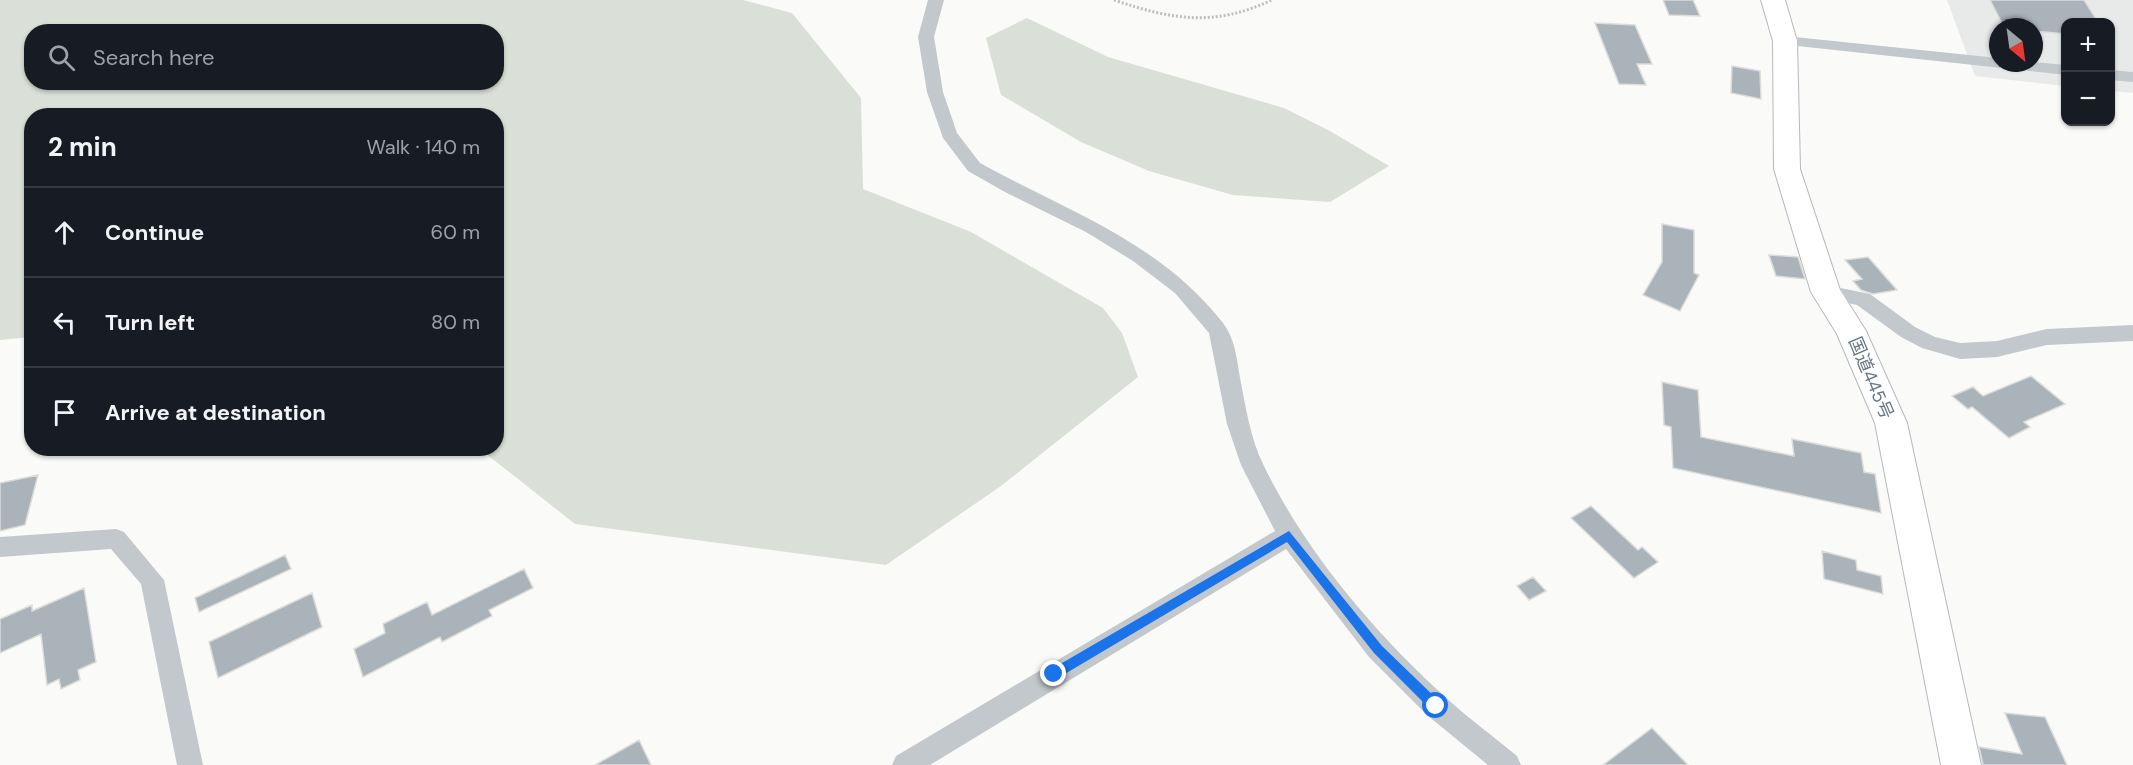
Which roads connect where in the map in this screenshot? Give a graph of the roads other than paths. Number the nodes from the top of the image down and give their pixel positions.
1 (936, 0) edge
2 (1773, 0) edge
3 (1785, 41) junction
4 (2061, 69) edge
5 (2115, 75) edge
6 (2133, 77) edge
7 (1826, 292) junction
8 (2133, 333) edge
9 (1289, 535) junction
10 (0, 547) edge
11 (190, 765) edge
12 (905, 765) edge
13 (1508, 765) edge
14 (1961, 765) edge

1 - 9 street
2 - 3 highway, 国道445号
3 - 4 street
3 - 7 highway, 国道445号
5 - 6 street
7 - 8 street
7 - 14 highway, 国道445号
9 - 12 street
9 - 13 street
10 - 11 street

